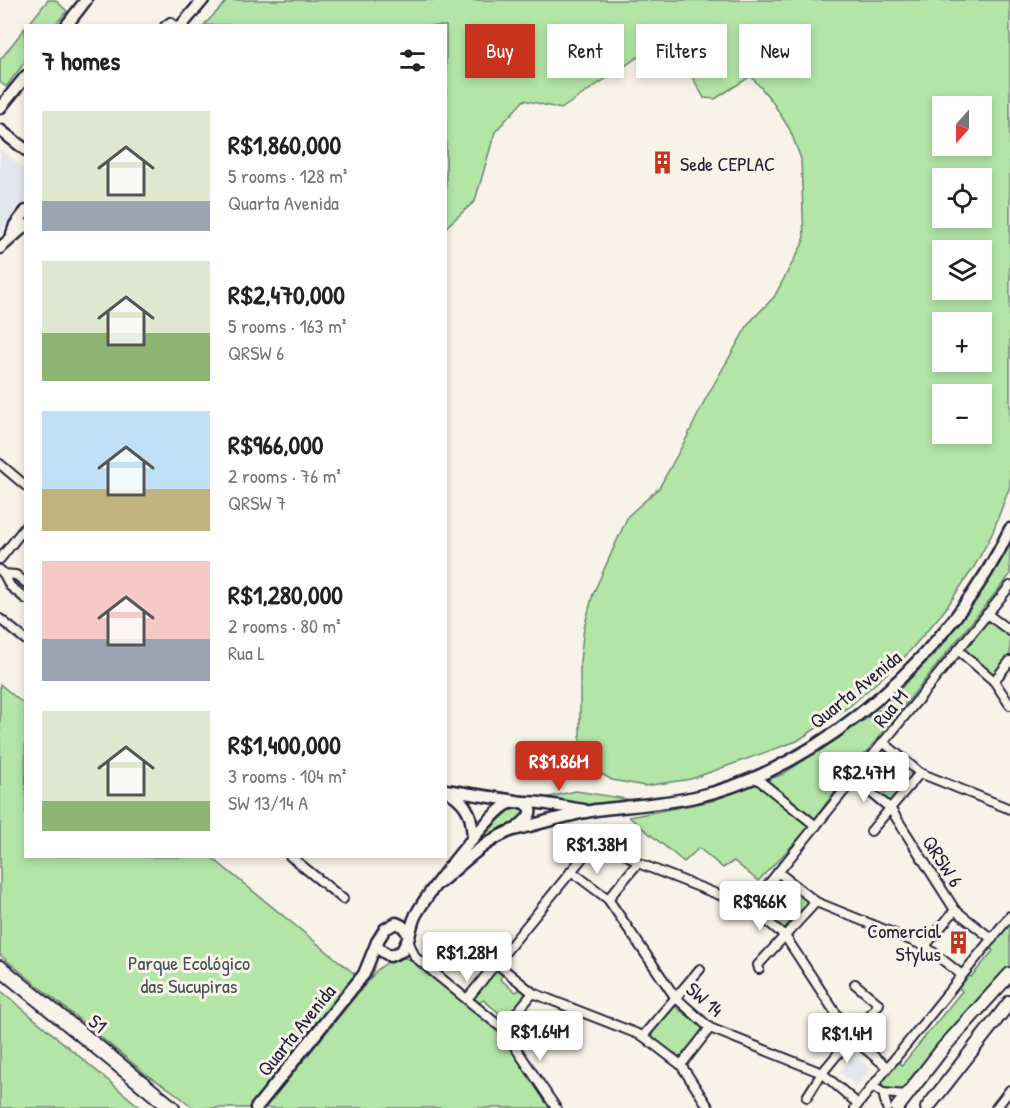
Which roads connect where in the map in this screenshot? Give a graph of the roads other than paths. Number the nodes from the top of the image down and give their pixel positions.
1 (86, 0) edge
2 (203, 0) edge
3 (68, 24) edge
4 (182, 24) edge
5 (24, 78) edge
6 (0, 108) edge
7 (0, 130) edge
8 (24, 148) edge
9 (24, 214) edge
10 (24, 227) edge
11 (11, 237) junction
12 (0, 248) edge
13 (0, 464) edge
14 (24, 484) edge
15 (24, 529) edge
16 (1010, 529) edge
17 (0, 559) edge
18 (2, 572) edge
19 (24, 581) edge
20 (1010, 586) edge
21 (24, 597) edge
22 (987, 614) junction
23 (0, 619) edge
24 (1010, 631) edge
25 (24, 638) edge
26 (958, 650) junction
27 (1010, 661) edge
28 (994, 681) junction
29 (1010, 705) edge
30 (883, 742) junction
31 (920, 773) junction
32 (755, 777) junction
33 (854, 779) junction
34 (447, 790) edge
35 (447, 791) edge
36 (522, 802) junction
37 (890, 808) junction
38 (1010, 809) edge
39 (594, 811) junction
40 (816, 826) junction
41 (508, 831) junction
42 (871, 831) dead end
43 (473, 838) junction
44 (293, 858) edge
45 (638, 863) junction
46 (571, 871) junction
47 (778, 872) junction
48 (439, 883) junction
49 (343, 899) dead end
50 (608, 899) junction
51 (816, 902) junction
52 (750, 907) junction
53 (955, 910) junction
54 (417, 912) junction
55 (1010, 916) edge
56 (396, 923) junction
57 (785, 936) junction
58 (408, 939) junction
59 (992, 939) junction
60 (377, 942) junction
61 (925, 946) junction
62 (394, 955) junction
63 (415, 957) junction
64 (496, 963) junction
65 (0, 968) edge
66 (700, 969) dead end
67 (759, 969) dead end
68 (364, 974) junction
69 (1010, 974) edge
70 (962, 975) junction
71 (855, 984) dead end
72 (533, 993) junction
73 (675, 997) junction
74 (467, 999) junction
75 (1010, 1002) edge
76 (710, 1028) junction
77 (503, 1029) junction
78 (644, 1036) junction
79 (852, 1038) junction
80 (944, 1047) junction
81 (963, 1061) junction
82 (681, 1065) junction
83 (887, 1068) junction
84 (822, 1073) junction
85 (872, 1086) junction
86 (1010, 1090) edge
87 (882, 1093) junction
88 (907, 1095) junction
89 (807, 1097) dead end
90 (856, 1106) edge
91 (172, 1108) edge
92 (256, 1108) edge
93 (556, 1108) edge
94 (709, 1108) edge
95 (887, 1108) edge
96 (897, 1108) edge
97 (927, 1108) edge
98 (996, 1108) edge

1 - 3 main road
2 - 4 main road
5 - 6 main road
7 - 8 main road
9 - 11 main road
10 - 11 main road
11 - 12 main road
13 - 14 street
15 - 17 street
16 - 32 main road, Quarta Avenida
18 - 19 street
18 - 21 street
20 - 22 street, Rua M
22 - 24 street
22 - 26 street, Rua M
23 - 25 street
26 - 28 street
26 - 30 street, Rua M
27 - 28 street
28 - 29 street
30 - 31 street
30 - 33 street, Rua M
31 - 37 street
31 - 38 street
32 - 39 main road, Quarta Avenida
32 - 40 street
33 - 37 street, QRSW 6
33 - 40 street, Rua M
34 - 36 main road
35 - 43 main road
36 - 39 main road, Quarta Avenida
36 - 41 main road
36 - 43 main road, Quarta Avenida
37 - 42 street
37 - 53 street, QRSW 6
39 - 41 main road, Quarta Avenida
40 - 47 street, Rua M
41 - 48 main road, Quarta Avenida
43 - 48 main road, Quarta Avenida
44 - 49 street
45 - 46 street
45 - 50 street
45 - 52 street
46 - 50 street, SW 14
46 - 64 street
47 - 51 street
47 - 52 street, Rua M
48 - 54 main road, Quarta Avenida
50 - 73 street, SW 14
51 - 57 street
51 - 61 street
52 - 57 street
53 - 59 street, QRSW 6
53 - 61 street, QRSW 6
54 - 56 main road, Quarta Avenida
54 - 58 main road, Quarta Avenida
55 - 59 street
56 - 58 main road
56 - 60 main road
57 - 67 street
57 - 79 street
58 - 62 main road
58 - 63 street
59 - 70 street
60 - 62 main road
60 - 68 main road, Quarta Avenida
61 - 70 street
62 - 63 street
62 - 68 main road, Quarta Avenida
63 - 74 street
64 - 72 street
64 - 74 street
65 - 91 highway, S1
66 - 73 street
68 - 92 main road, Quarta Avenida
69 - 80 main road
70 - 83 street
71 - 79 street
72 - 77 street
72 - 78 street
73 - 76 street, SW 14
73 - 78 street
74 - 77 street
75 - 81 main road
76 - 82 street
76 - 84 street, SW 14
77 - 93 street
78 - 82 street
79 - 83 street
79 - 84 street
80 - 81 main road
80 - 88 main road
81 - 97 main road
82 - 94 street
83 - 85 street
84 - 89 street
84 - 90 street, SW 14
85 - 87 street
85 - 90 street
86 - 98 street
87 - 88 street
87 - 95 street
88 - 96 main road

